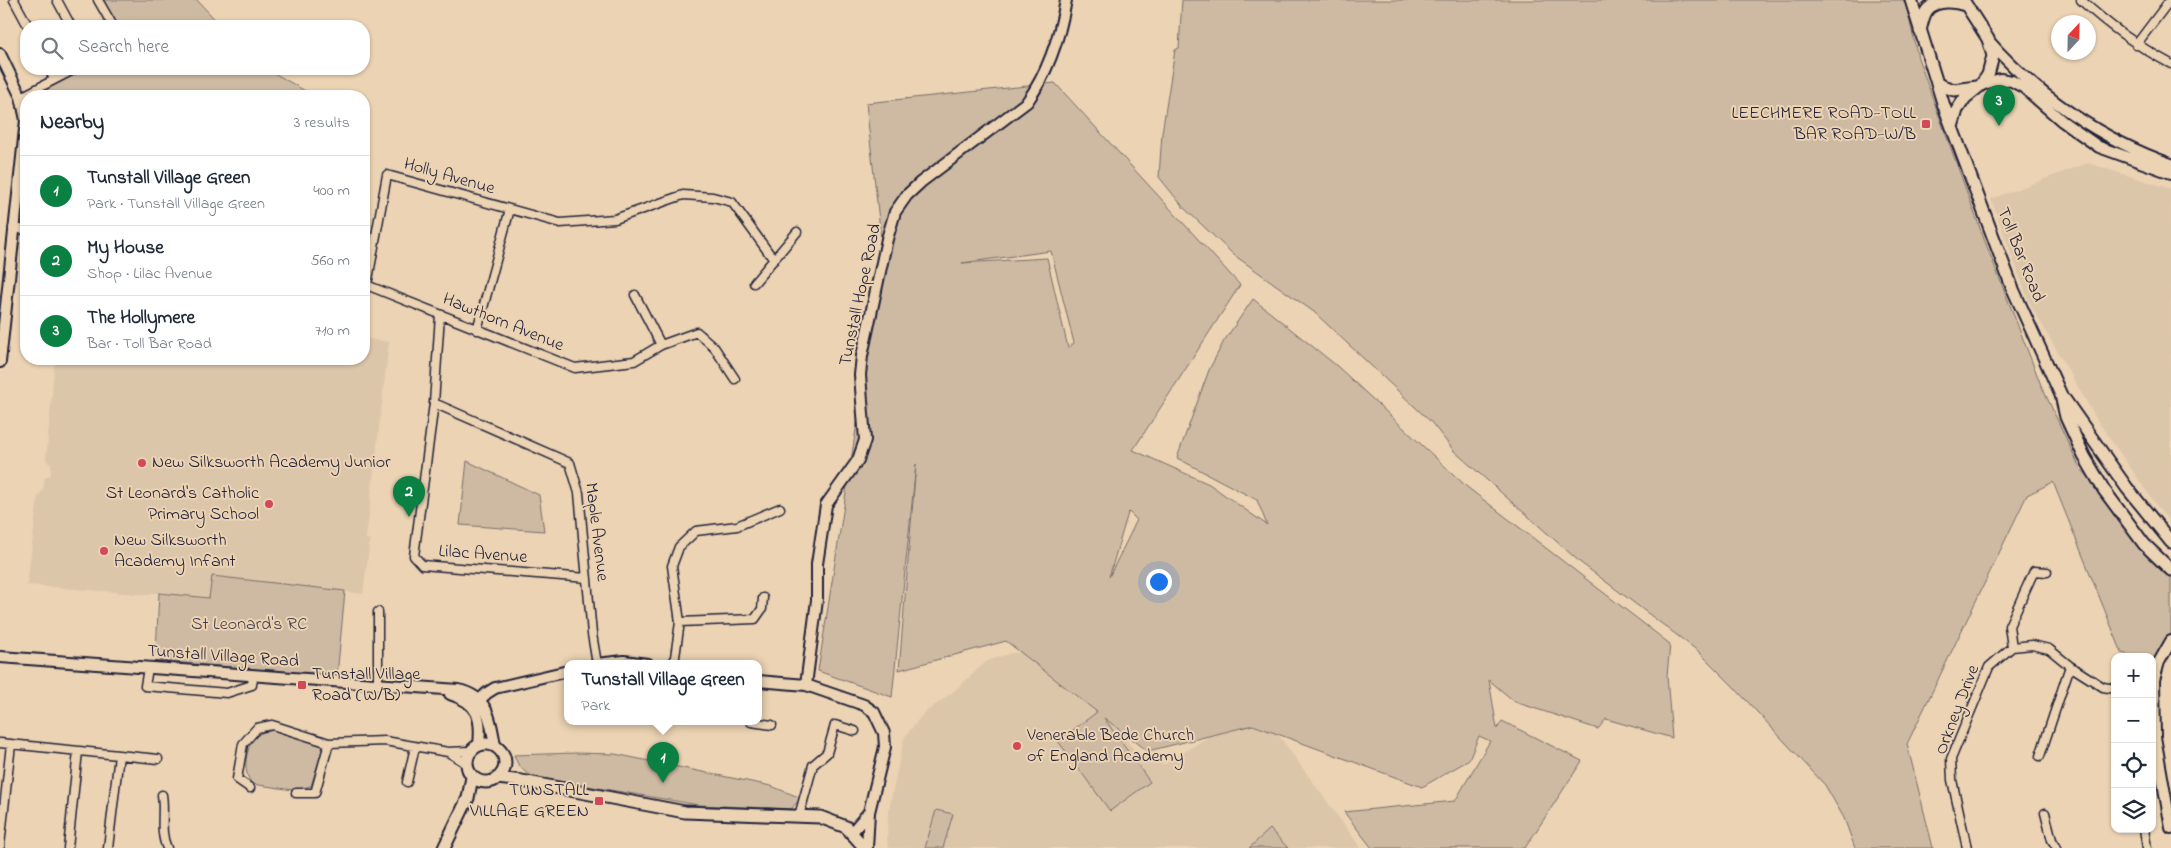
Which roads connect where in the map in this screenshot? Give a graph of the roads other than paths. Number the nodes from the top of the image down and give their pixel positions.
1 (14, 0) edge
2 (57, 0) edge
3 (98, 0) edge
4 (1066, 0) edge
5 (1911, 0) edge
6 (2081, 0) edge
7 (2170, 0) edge
8 (1964, 3) edge
9 (25, 20) edge
10 (68, 20) edge
11 (110, 20) edge
12 (1920, 33) junction
13 (1988, 39) junction
14 (2136, 45) junction
15 (0, 54) edge
16 (2171, 64) edge
17 (52, 75) edge
18 (62, 75) edge
19 (54, 79) junction
20 (1937, 84) junction
21 (1981, 86) junction
22 (34, 90) edge
23 (20, 95) edge
24 (1952, 127) junction
25 (2171, 164) edge
26 (20, 173) edge
27 (2171, 173) edge
28 (510, 209) junction
29 (13, 228) junction
30 (20, 229) edge
31 (797, 232) dead end
32 (774, 260) junction
33 (370, 264) edge
34 (754, 283) dead end
35 (370, 287) edge
36 (635, 295) dead end
37 (440, 315) junction
38 (476, 330) junction
39 (1, 335) edge
40 (661, 345) junction
41 (0, 362) edge
42 (735, 379) dead end
43 (2061, 395) junction
44 (434, 403) junction
45 (780, 508) dead end
46 (2171, 542) edge
47 (2171, 570) edge
48 (2047, 572) dead end
49 (587, 578) junction
50 (763, 598) dead end
51 (378, 612) dead end
52 (680, 622) junction
53 (2171, 641) edge
54 (2012, 647) junction
55 (4, 658) edge
56 (596, 660) edge
57 (675, 660) edge
58 (2070, 666) junction
59 (148, 668) junction
60 (564, 672) edge
61 (2156, 673) edge
62 (253, 675) junction
63 (762, 681) edge
64 (378, 685) junction
65 (806, 685) junction
66 (2111, 688) edge
67 (476, 703) junction
68 (762, 724) edge
69 (772, 725) dead end
70 (855, 731) dead end
71 (0, 743) edge
72 (329, 743) junction
73 (2156, 743) edge
74 (11, 744) junction
75 (495, 746) junction
76 (415, 747) junction
77 (78, 751) junction
78 (472, 753) junction
79 (119, 755) junction
80 (2040, 756) dead end
81 (158, 759) dead end
82 (505, 763) junction
83 (472, 777) junction
84 (492, 780) junction
85 (522, 781) junction
86 (407, 782) dead end
87 (250, 788) dead end
88 (296, 793) dead end
89 (162, 794) dead end
90 (468, 798) junction
91 (870, 812) junction
92 (2045, 813) dead end
93 (799, 816) junction
94 (2171, 828) edge
95 (852, 832) junction
96 (2145, 833) edge
97 (0, 846) edge
98 (68, 848) edge
99 (108, 848) edge
100 (167, 848) edge
101 (444, 848) edge
102 (866, 848) edge
103 (1967, 848) edge
104 (2057, 848) edge
105 (2147, 848) edge

1 - 9 street
2 - 10 street
3 - 11 street
4 - 65 street, Tunstall Hope Road
5 - 12 main road
6 - 14 street
7 - 14 street
8 - 12 main road
8 - 13 main road
12 - 20 main road
13 - 21 main road
13 - 25 street
14 - 16 street
15 - 23 street
17 - 19 street
18 - 19 street
19 - 22 street
20 - 21 main road
20 - 24 main road, Toll Bar Road
21 - 24 main road
21 - 27 street
24 - 43 main road, Toll Bar Road
26 - 29 street
28 - 32 street, Holly Avenue
28 - 33 street, Holly Avenue
28 - 38 street
29 - 30 street
29 - 39 street
31 - 32 street
32 - 34 street
35 - 37 street, Hawthorn Avenue
36 - 40 street
37 - 38 street, Hawthorn Avenue
37 - 44 street, Lilac Avenue
38 - 40 street, Hawthorn Avenue
39 - 41 street
40 - 42 street
43 - 46 main road, Toll Bar Road
43 - 47 main road, Toll Bar Road
44 - 49 street, Maple Avenue
44 - 49 street, Lilac Avenue
45 - 52 street
48 - 54 street
49 - 56 street, Maple Avenue
50 - 52 street
51 - 64 street
52 - 57 street
53 - 61 street
54 - 58 street
54 - 103 street, Orkney Drive
55 - 59 street, Tunstall Village Road
58 - 66 street
58 - 80 street
59 - 62 street, Tunstall Village Road
59 - 62 street
60 - 67 street
62 - 64 street, Tunstall Village Road
63 - 65 street
64 - 67 street, Tunstall Village Road
65 - 91 street
67 - 75 street
67 - 78 street
68 - 69 street
70 - 93 street
71 - 74 street
72 - 76 street
72 - 87 street
72 - 88 street
73 - 94 street
74 - 77 street
74 - 97 street
75 - 78 main road
75 - 82 main road
76 - 78 street
76 - 86 street
77 - 79 street
77 - 98 street
78 - 83 main road
79 - 81 street
79 - 99 street
82 - 84 main road
82 - 85 main road
83 - 84 main road
83 - 90 main road
84 - 85 main road
84 - 90 main road
85 - 93 main road
89 - 100 street
90 - 101 main road
91 - 95 street
91 - 102 street
92 - 104 street
93 - 95 main road
95 - 102 main road
96 - 105 street

